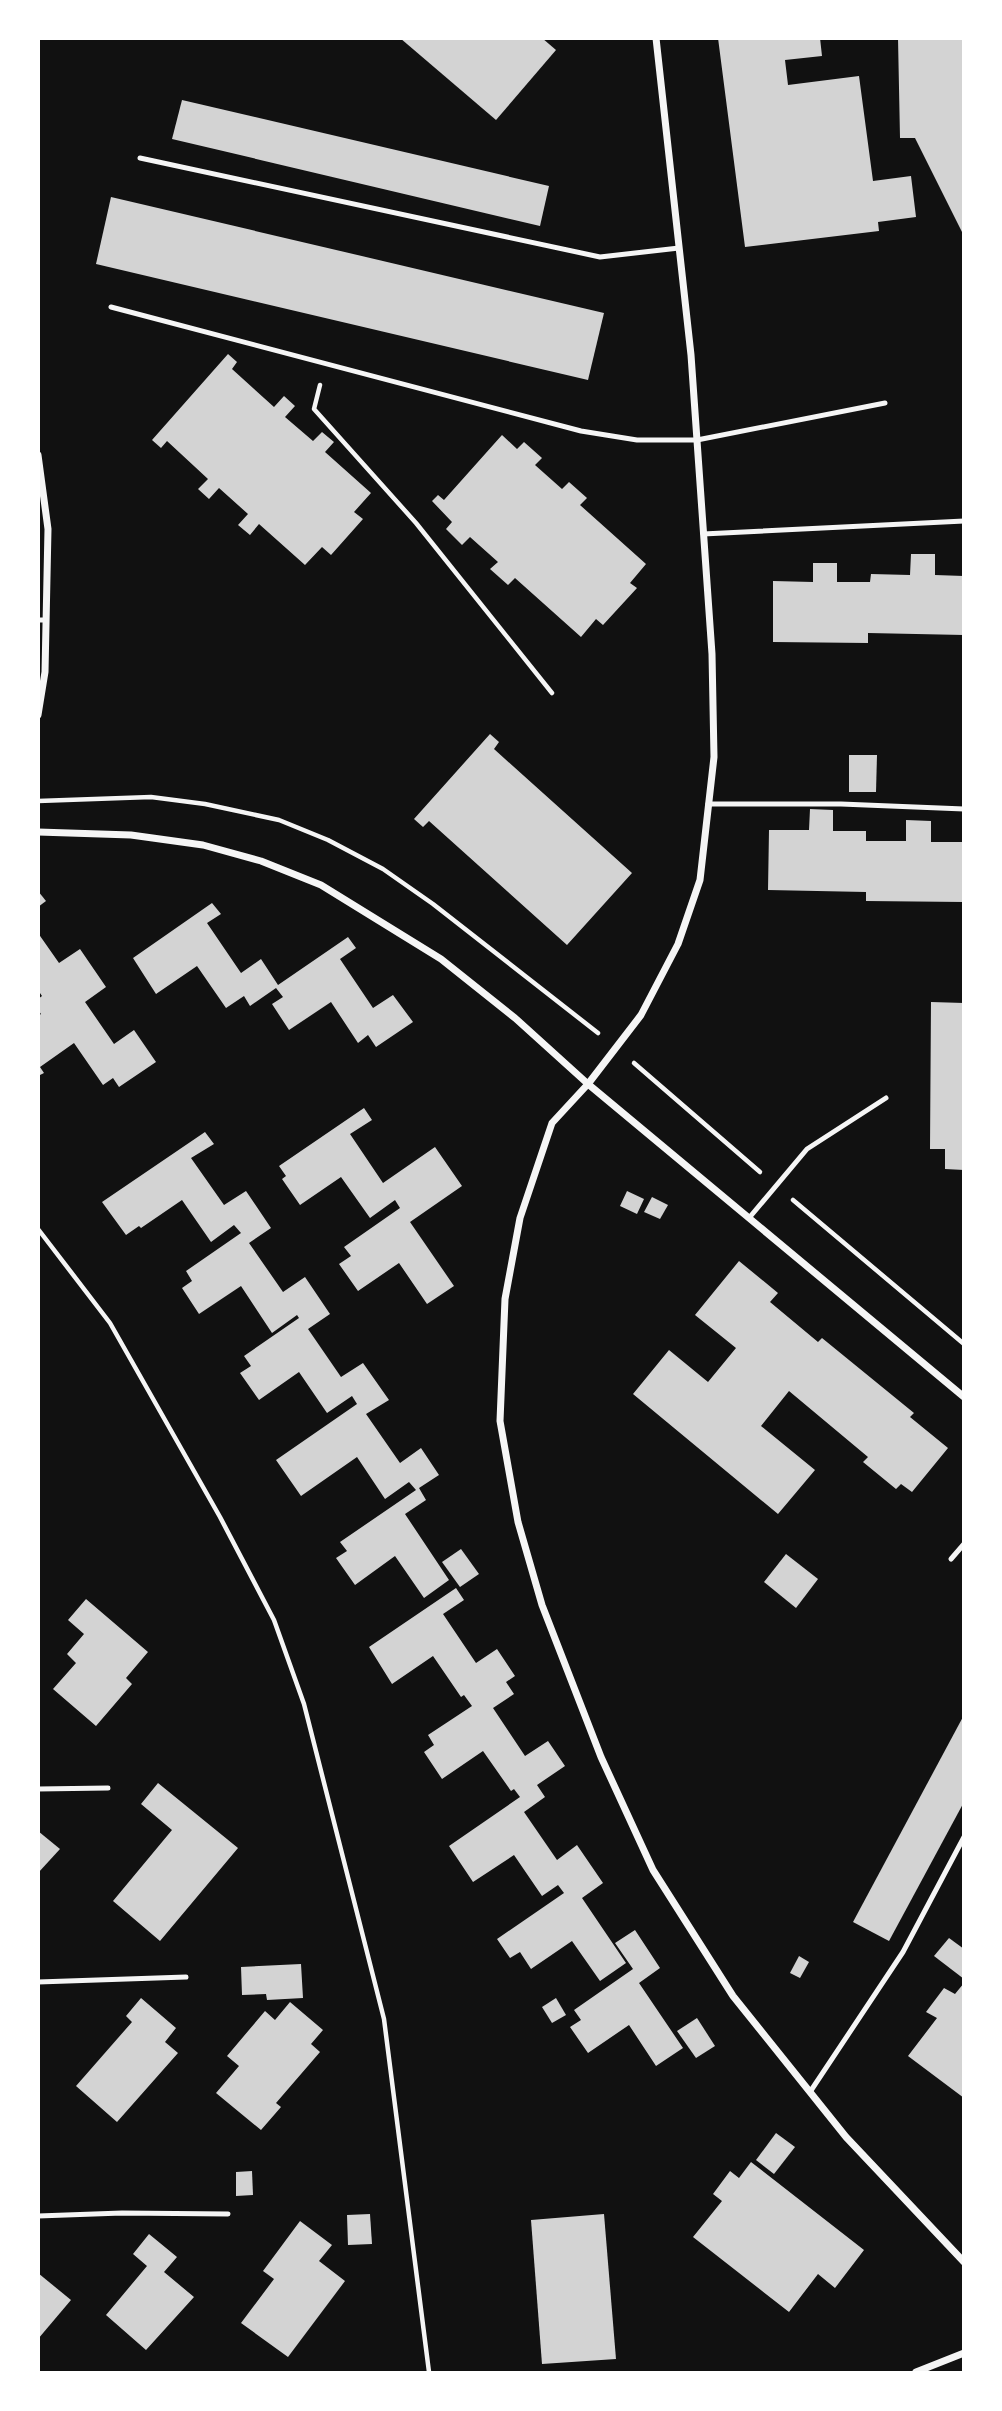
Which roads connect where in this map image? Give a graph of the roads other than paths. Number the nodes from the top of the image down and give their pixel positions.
1 (656, 38) edge
2 (140, 158) dead end
3 (679, 248) junction
4 (111, 307) dead end
5 (885, 403) dead end
6 (697, 440) junction
7 (38, 455) edge
8 (964, 522) edge
9 (703, 534) junction
10 (42, 620) edge
11 (38, 715) edge
12 (708, 804) junction
13 (964, 809) edge
14 (38, 832) edge
15 (588, 1084) junction
16 (886, 1098) dead end
17 (749, 1218) junction
18 (964, 1397) edge
19 (964, 1544) edge
20 (951, 1559) dead end
21 (108, 1788) dead end
22 (38, 1789) edge
23 (964, 1837) edge
24 (186, 1977) dead end
25 (38, 1982) edge
26 (810, 2092) junction
27 (228, 2214) dead end
28 (38, 2216) edge
29 (964, 2262) edge
30 (964, 2353) edge
31 (916, 2372) edge

1 - 3 street
2 - 3 lane
3 - 6 street
4 - 6 lane
5 - 6 lane
6 - 9 street
7 - 10 street
8 - 9 lane
9 - 12 street
10 - 11 street
12 - 13 lane
12 - 15 street
14 - 15 street
15 - 17 street
15 - 26 street
16 - 17 lane
17 - 18 street
19 - 20 lane
21 - 22 lane
23 - 26 lane
24 - 25 lane
26 - 29 street
27 - 28 lane
30 - 31 street

